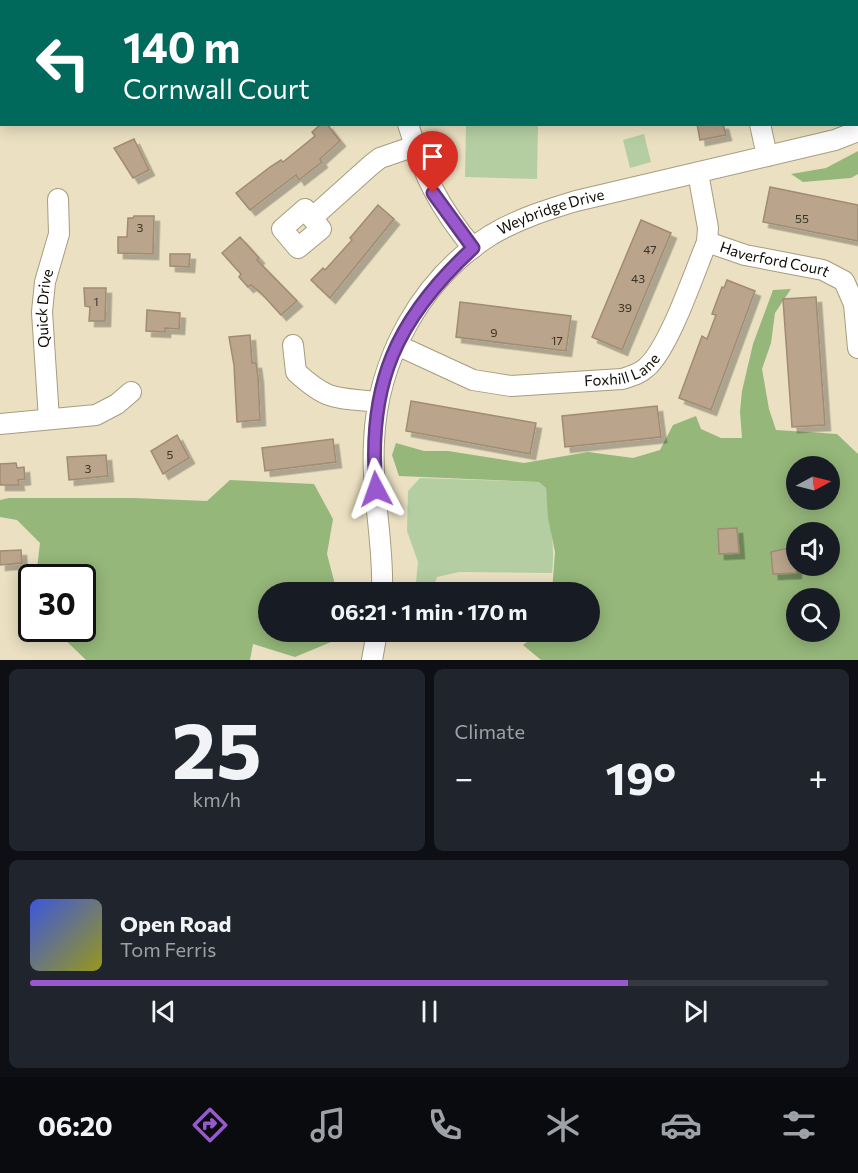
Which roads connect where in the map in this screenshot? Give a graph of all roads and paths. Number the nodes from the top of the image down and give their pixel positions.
1 (409, 126) edge
2 (760, 126) edge
3 (858, 131) edge
4 (415, 146) junction
5 (767, 156) junction
6 (698, 172) junction
7 (58, 199) dead end
8 (312, 218) dead end
9 (707, 242) junction
10 (473, 248) junction
11 (293, 345) dead end
12 (397, 345) junction
13 (858, 348) edge
14 (130, 392) dead end
15 (377, 402) junction
16 (50, 419) junction
17 (0, 423) edge
18 (381, 582) edge
19 (375, 642) edge
20 (372, 660) edge

1 - 4 street
2 - 5 street
3 - 5 street, Weybridge Drive
4 - 8 street
4 - 10 street
5 - 6 street, Weybridge Drive
6 - 9 street, Foxhill Lane
6 - 10 street, Weybridge Drive
7 - 16 street, Quick Drive
9 - 12 street, Foxhill Lane
9 - 13 street, Haverford Court
10 - 12 street, Weybridge Drive
11 - 15 street
12 - 15 street, Weybridge Drive
14 - 16 street
15 - 18 street, Weybridge Drive
16 - 17 street
19 - 20 street

